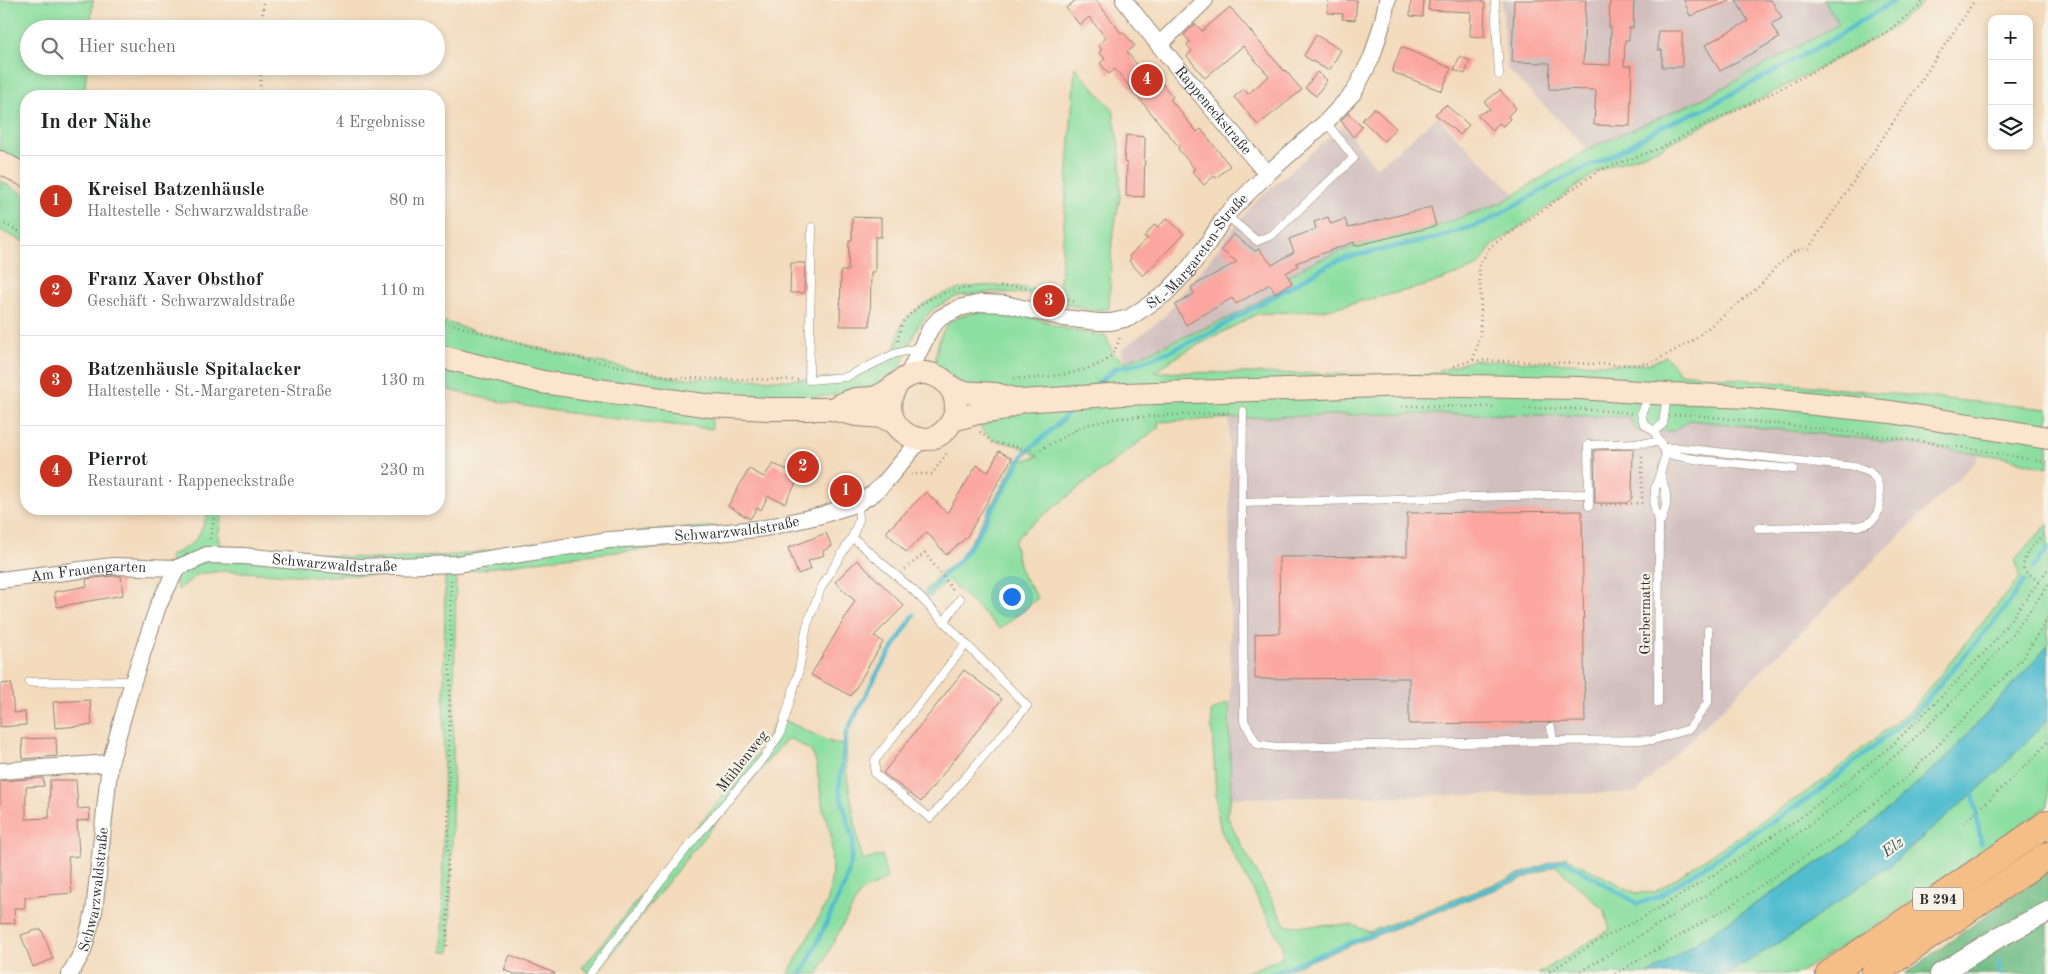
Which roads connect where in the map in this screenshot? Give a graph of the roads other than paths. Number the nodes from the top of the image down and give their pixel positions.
1 (1124, 0) edge
2 (1205, 0) edge
3 (1387, 0) edge
4 (1495, 0) edge
5 (1159, 45) junction
6 (1499, 75) dead end
7 (1326, 122) junction
8 (0, 162) edge
9 (20, 173) edge
10 (1267, 174) junction
11 (1226, 215) junction
12 (812, 226) dead end
13 (923, 346) junction
14 (445, 358) edge
15 (941, 380) junction
16 (902, 381) junction
17 (1022, 401) junction
18 (1661, 401) junction
19 (831, 409) junction
20 (1243, 411) road end
21 (952, 420) junction
22 (897, 426) junction
23 (1654, 430) junction
24 (2048, 438) edge
25 (921, 439) junction
26 (1664, 448) junction
27 (896, 468) junction
28 (1793, 469) dead end
29 (1661, 475) junction
30 (834, 489) dead end
31 (1589, 494) junction
32 (858, 503) junction
33 (1242, 503) junction
34 (1589, 506) road end
35 (838, 509) junction
36 (1659, 525) junction
37 (1758, 528) dead end
38 (852, 537) junction
39 (177, 568) junction
40 (0, 580) edge
41 (960, 599) dead end
42 (944, 622) junction
43 (1708, 630) dead end
44 (966, 644) junction
45 (133, 681) junction
46 (29, 682) dead end
47 (1658, 703) dead end
48 (1551, 728) dead end
49 (1553, 741) junction
50 (110, 763) junction
51 (0, 771) edge
52 (2048, 824) edge
53 (2048, 855) edge
54 (2048, 912) edge
55 (70, 974) edge
56 (589, 974) edge
57 (1829, 974) edge
58 (1874, 974) edge
59 (1940, 974) edge

1 - 5 street, Rappeneckstraße
2 - 5 street
3 - 7 street, St.-Margareten-Straße
4 - 6 lane
5 - 10 street, Rappeneckstraße
7 - 10 street, St.-Margareten-Straße
7 - 11 lane
8 - 9 main road
10 - 11 street, St.-Margareten-Straße
11 - 13 street, St.-Margareten-Straße
12 - 13 lane
13 - 15 street
13 - 16 street, St.-Margareten-Straße
14 - 19 main road
15 - 16 main road
15 - 17 main road
15 - 21 main road
16 - 19 main road
16 - 22 main road
17 - 18 main road
17 - 21 main road
18 - 23 lane
18 - 23 lane
18 - 24 main road
19 - 22 main road
20 - 33 lane
21 - 25 main road
22 - 25 main road
22 - 27 street
23 - 26 lane
25 - 27 street, Schwarzwaldstraße
26 - 28 lane
26 - 29 lane, Gerbermatte
26 - 31 lane
26 - 37 lane
27 - 32 street, Schwarzwaldstraße
29 - 36 lane, Gerbermatte
29 - 36 lane, Gerbermatte
30 - 35 lane
31 - 33 lane
31 - 34 lane
32 - 35 street, Schwarzwaldstraße
32 - 38 lane, Mühlenweg
33 - 49 lane
35 - 39 street, Schwarzwaldstraße
36 - 47 lane, Gerbermatte
38 - 42 lane
38 - 56 lane, Mühlenweg
39 - 40 street, Am Frauengarten
39 - 45 street, Schwarzwaldstraße
41 - 42 lane
42 - 44 lane
43 - 49 lane
44 - 44 lane
45 - 46 lane
45 - 50 street, Schwarzwaldstraße
48 - 49 lane
50 - 51 street
50 - 55 street, Schwarzwaldstraße
52 - 57 highway, B 294
53 - 58 highway, B 294
54 - 59 street

